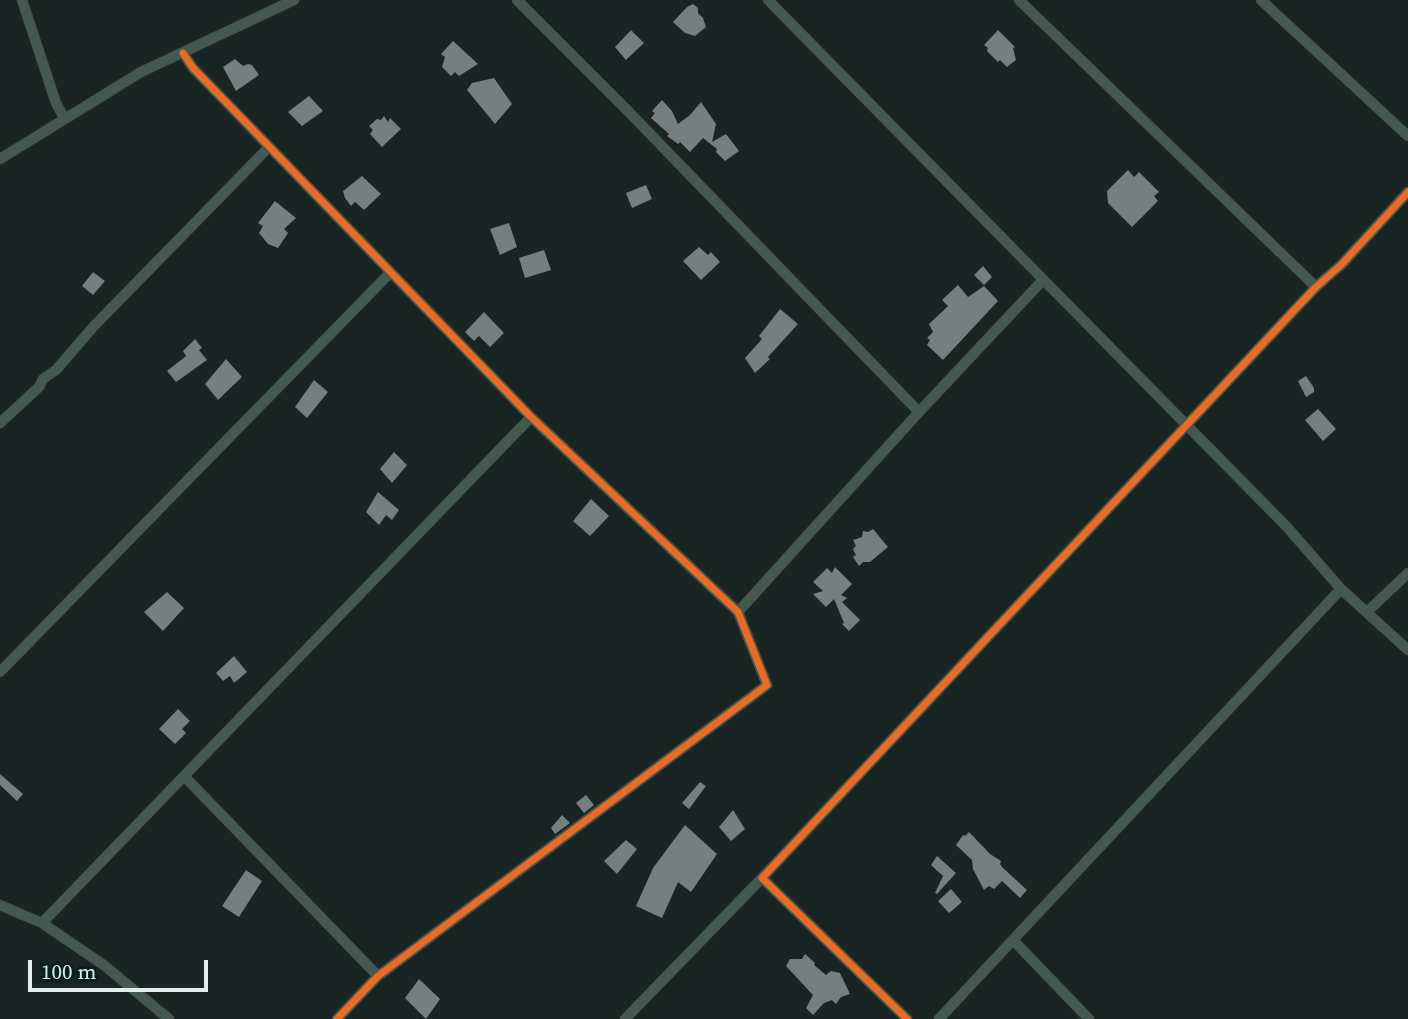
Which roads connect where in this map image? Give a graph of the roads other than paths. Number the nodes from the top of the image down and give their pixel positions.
1 (22, 0) edge
2 (294, 0) edge
3 (517, 0) edge
4 (768, 0) edge
5 (1019, 0) edge
6 (1261, 0) edge
7 (183, 53) junction
8 (64, 118) junction
9 (1408, 136) edge
10 (269, 147) junction
11 (0, 159) edge
12 (1408, 192) edge
13 (390, 273) junction
14 (1043, 279) junction
15 (1316, 287) junction
16 (919, 412) junction
17 (531, 416) junction
18 (0, 423) edge
19 (1187, 425) junction
20 (1408, 573) edge
21 (1342, 589) junction
22 (1368, 611) junction
23 (738, 612) junction
24 (1408, 650) edge
25 (0, 672) edge
26 (184, 776) junction
27 (762, 878) junction
28 (0, 905) edge
29 (42, 923) junction
30 (1013, 940) junction
31 (378, 975) junction
32 (169, 1019) edge
33 (337, 1019) edge
34 (625, 1019) edge
35 (907, 1019) edge
36 (939, 1019) edge
37 (1089, 1019) edge

1 - 8 street
2 - 7 street
3 - 16 street
4 - 14 street
5 - 15 street
6 - 9 street
7 - 8 street
7 - 10 street
8 - 11 street
10 - 13 street
10 - 18 street
12 - 15 street
13 - 17 street
13 - 25 street
14 - 16 street
14 - 19 street
15 - 19 street
16 - 23 street
17 - 23 street
17 - 26 street
19 - 21 street
19 - 27 street
20 - 22 street
21 - 22 street
21 - 30 street
22 - 24 street
23 - 31 street
26 - 29 street
26 - 31 street
27 - 34 street
27 - 35 street
28 - 29 street
29 - 32 street
30 - 36 street
30 - 37 street
31 - 33 street

